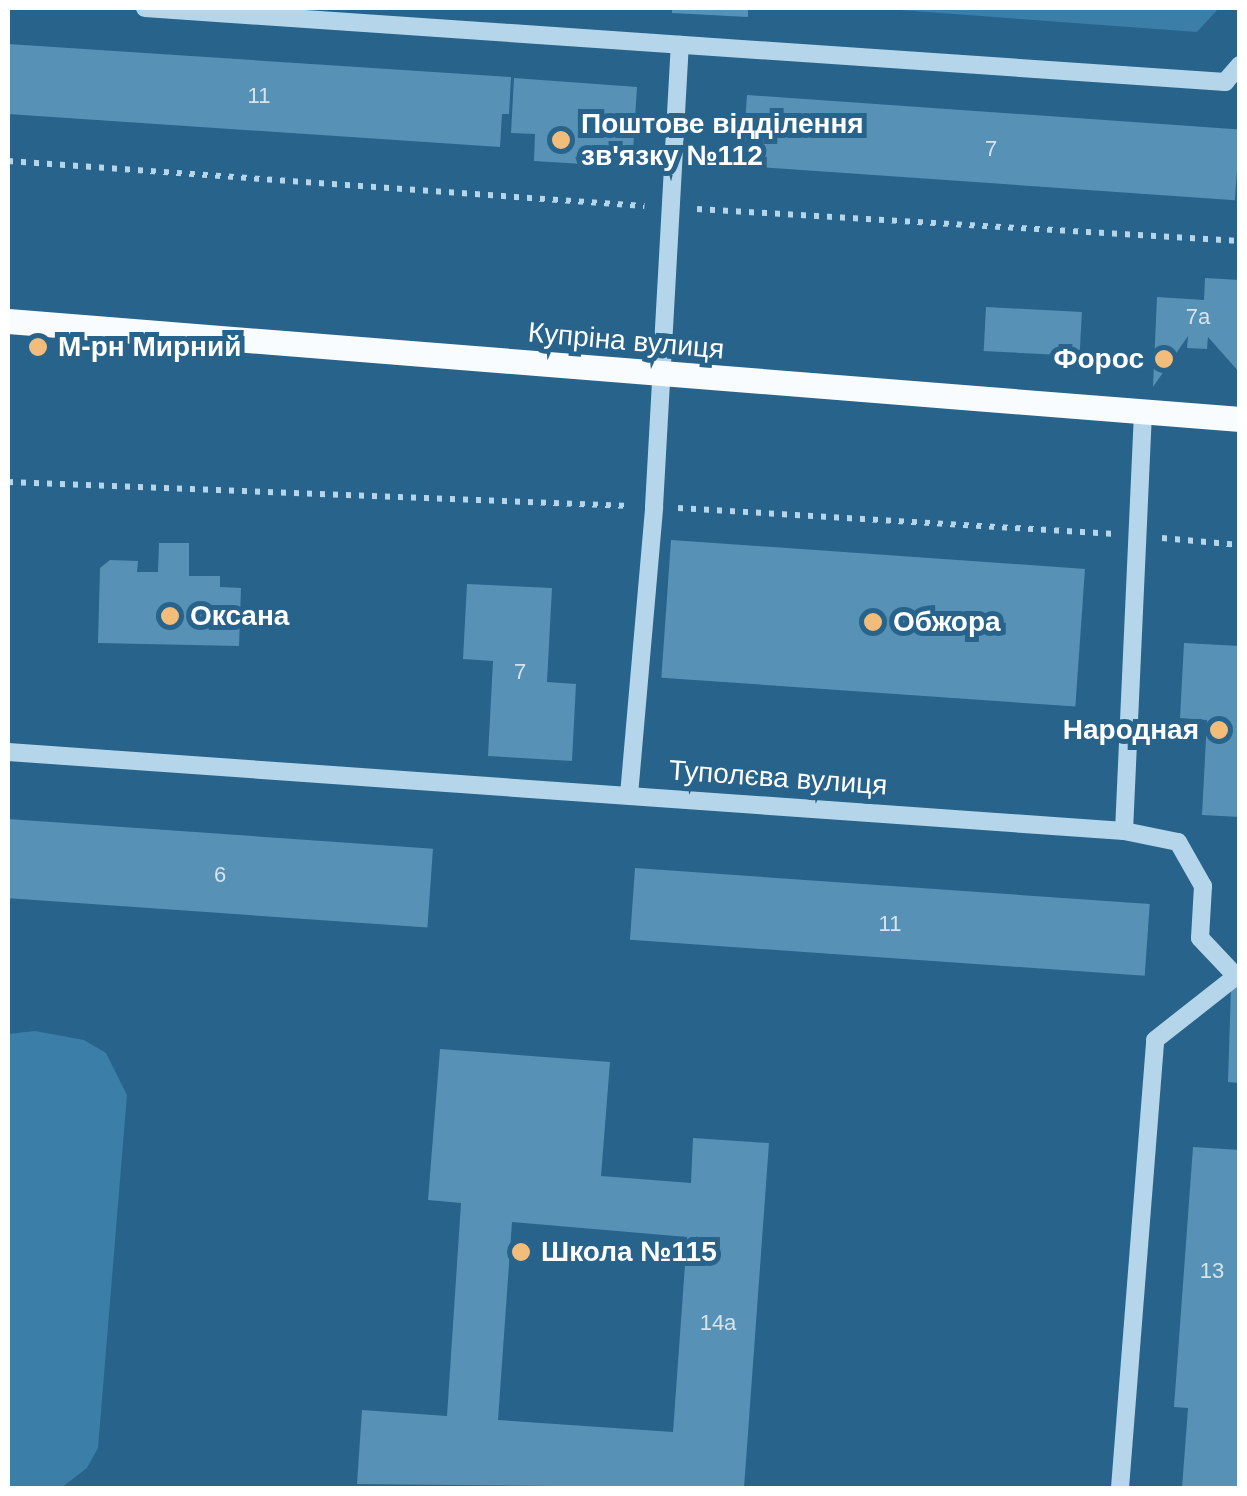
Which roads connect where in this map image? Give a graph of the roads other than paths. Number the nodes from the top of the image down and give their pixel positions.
1 (144, 8) edge
2 (680, 45) junction
3 (1240, 65) edge
4 (8, 322) edge
5 (658, 374) junction
6 (1143, 410) junction
7 (1240, 420) edge
8 (8, 752) edge
9 (628, 795) junction
10 (1124, 831) junction
11 (1236, 973) edge
12 (1120, 1488) edge

1 - 2 lane
2 - 3 lane
2 - 5 lane
4 - 5 main road, Купріна вулиця
5 - 6 main road, Купріна вулиця
5 - 9 lane
6 - 7 main road, Купріна вулиця
6 - 10 lane
8 - 9 lane, Туполєва вулиця
9 - 10 lane, Туполєва вулиця
10 - 11 lane, Туполєва вулиця
11 - 12 lane

